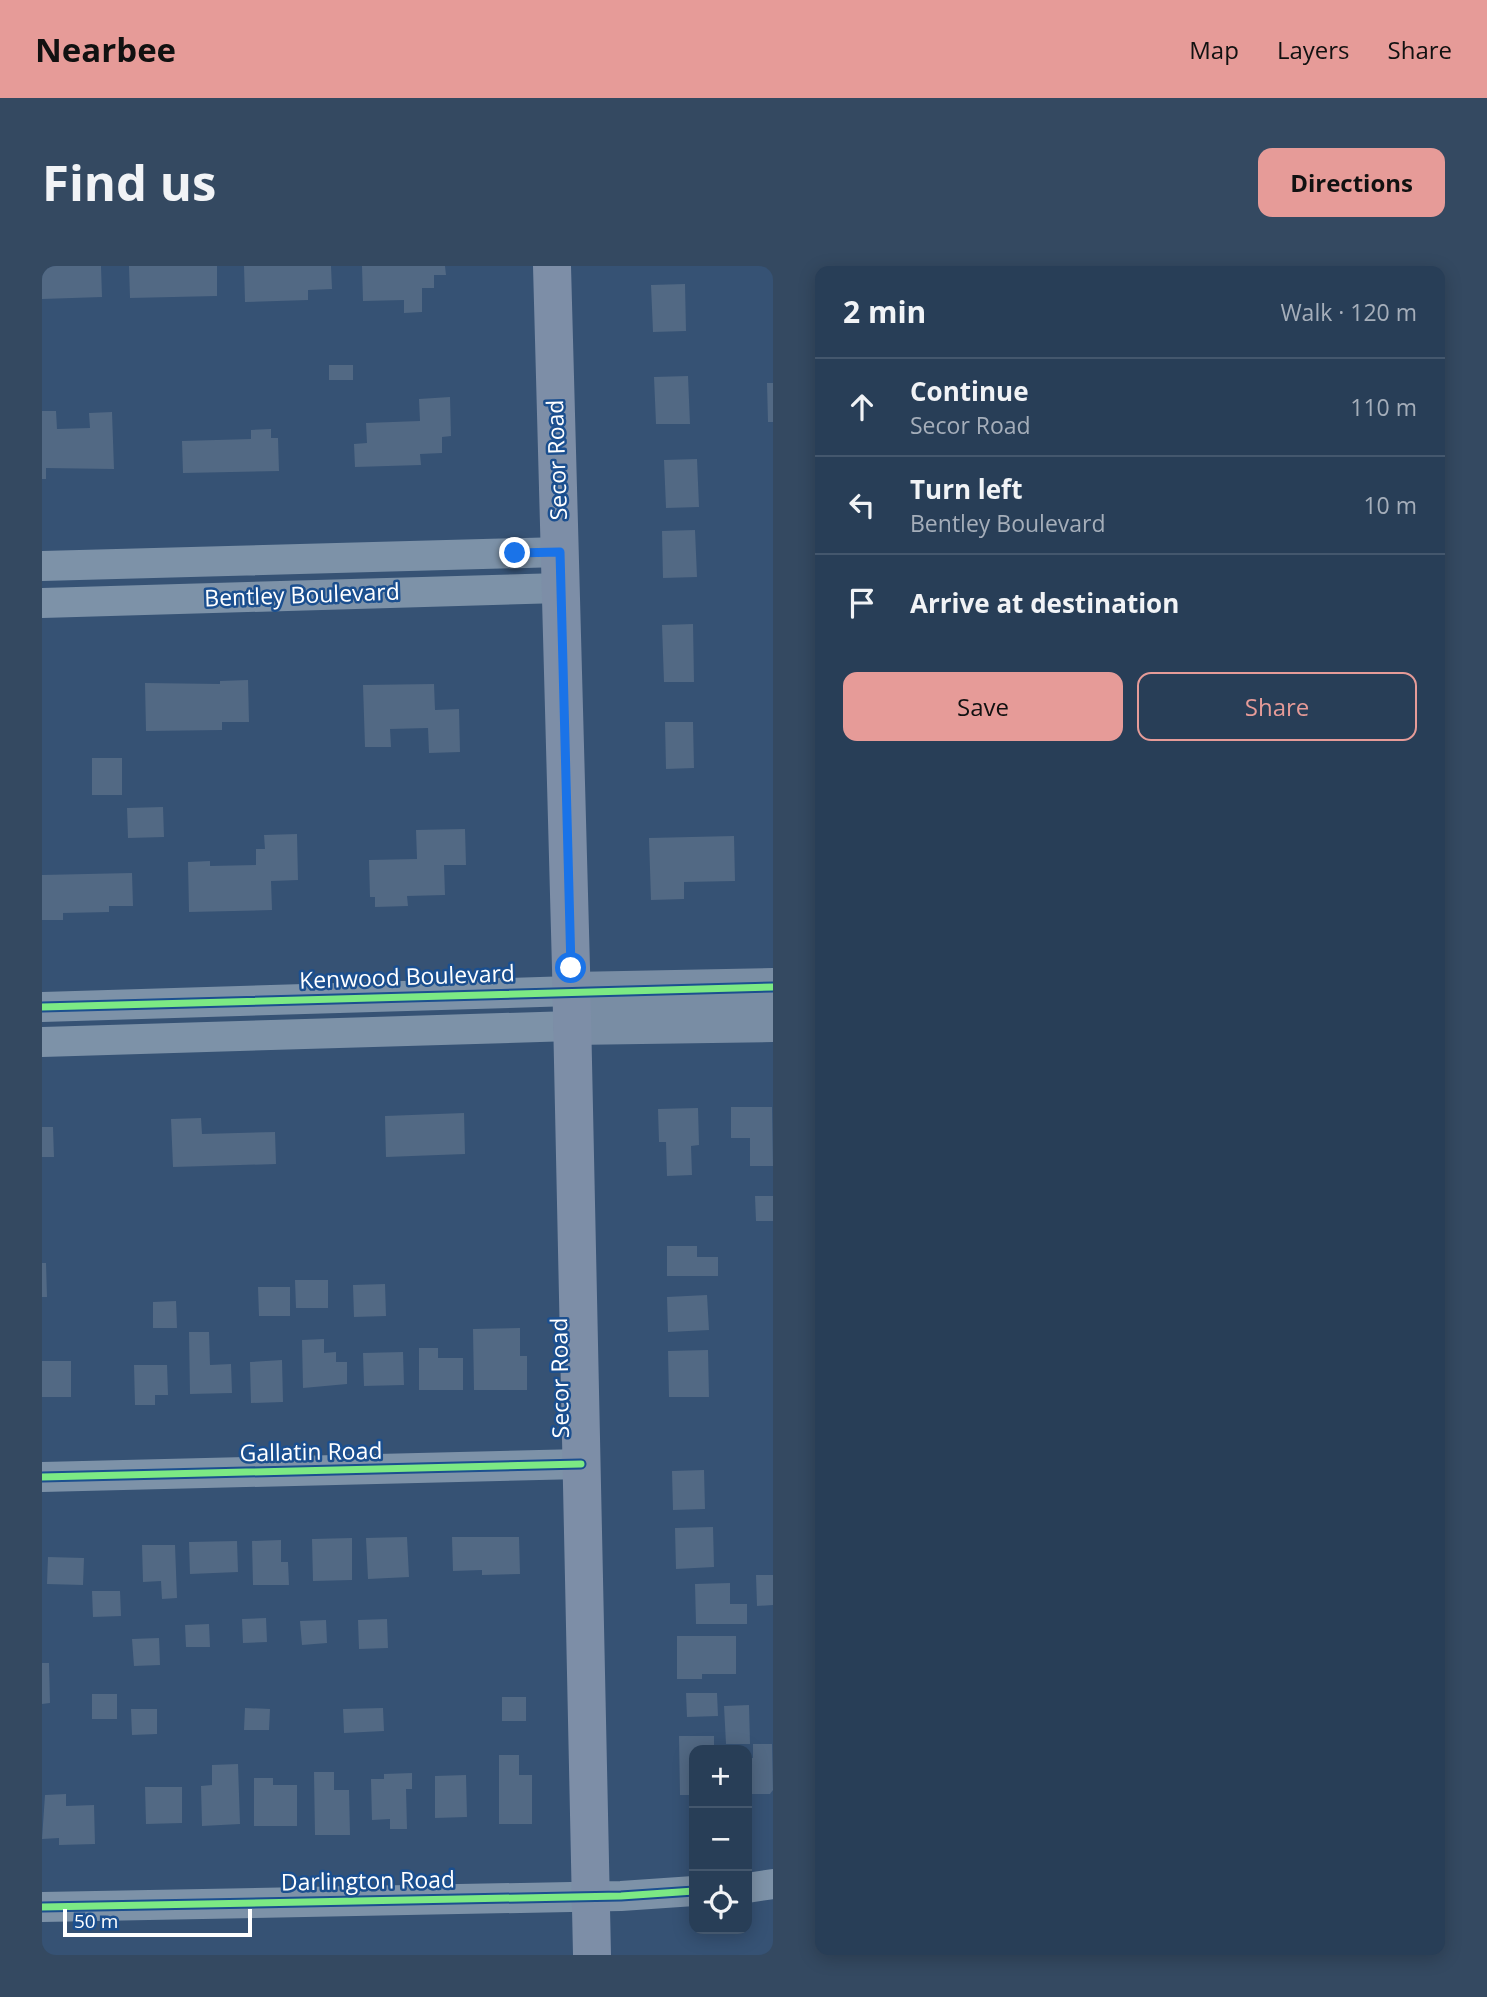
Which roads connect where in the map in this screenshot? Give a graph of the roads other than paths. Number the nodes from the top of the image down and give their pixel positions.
1 (552, 266) edge
2 (42, 566) edge
3 (561, 570) junction
4 (42, 603) edge
5 (773, 987) edge
6 (42, 1007) edge
7 (572, 1009) junction
8 (773, 1023) edge
9 (42, 1042) edge
10 (581, 1464) junction
11 (42, 1477) edge
12 (773, 1884) edge
13 (752, 1887) edge
14 (689, 1891) edge
15 (591, 1896) junction
16 (42, 1907) edge
17 (592, 1955) edge

1 - 3 main road, Secor Road
2 - 3 street, Bentley Boulevard
3 - 4 street, Bentley Boulevard
3 - 7 main road, Secor Road
5 - 7 street, Kenwood Boulevard
6 - 7 street, Kenwood Boulevard
7 - 8 street, Kenwood Boulevard
7 - 9 street, Kenwood Boulevard
7 - 10 main road, Secor Road
10 - 11 street, Gallatin Road
10 - 15 main road, Secor Road
12 - 13 street
14 - 15 street, Darlington Road
15 - 16 street, Darlington Road
15 - 17 main road, Secor Road

